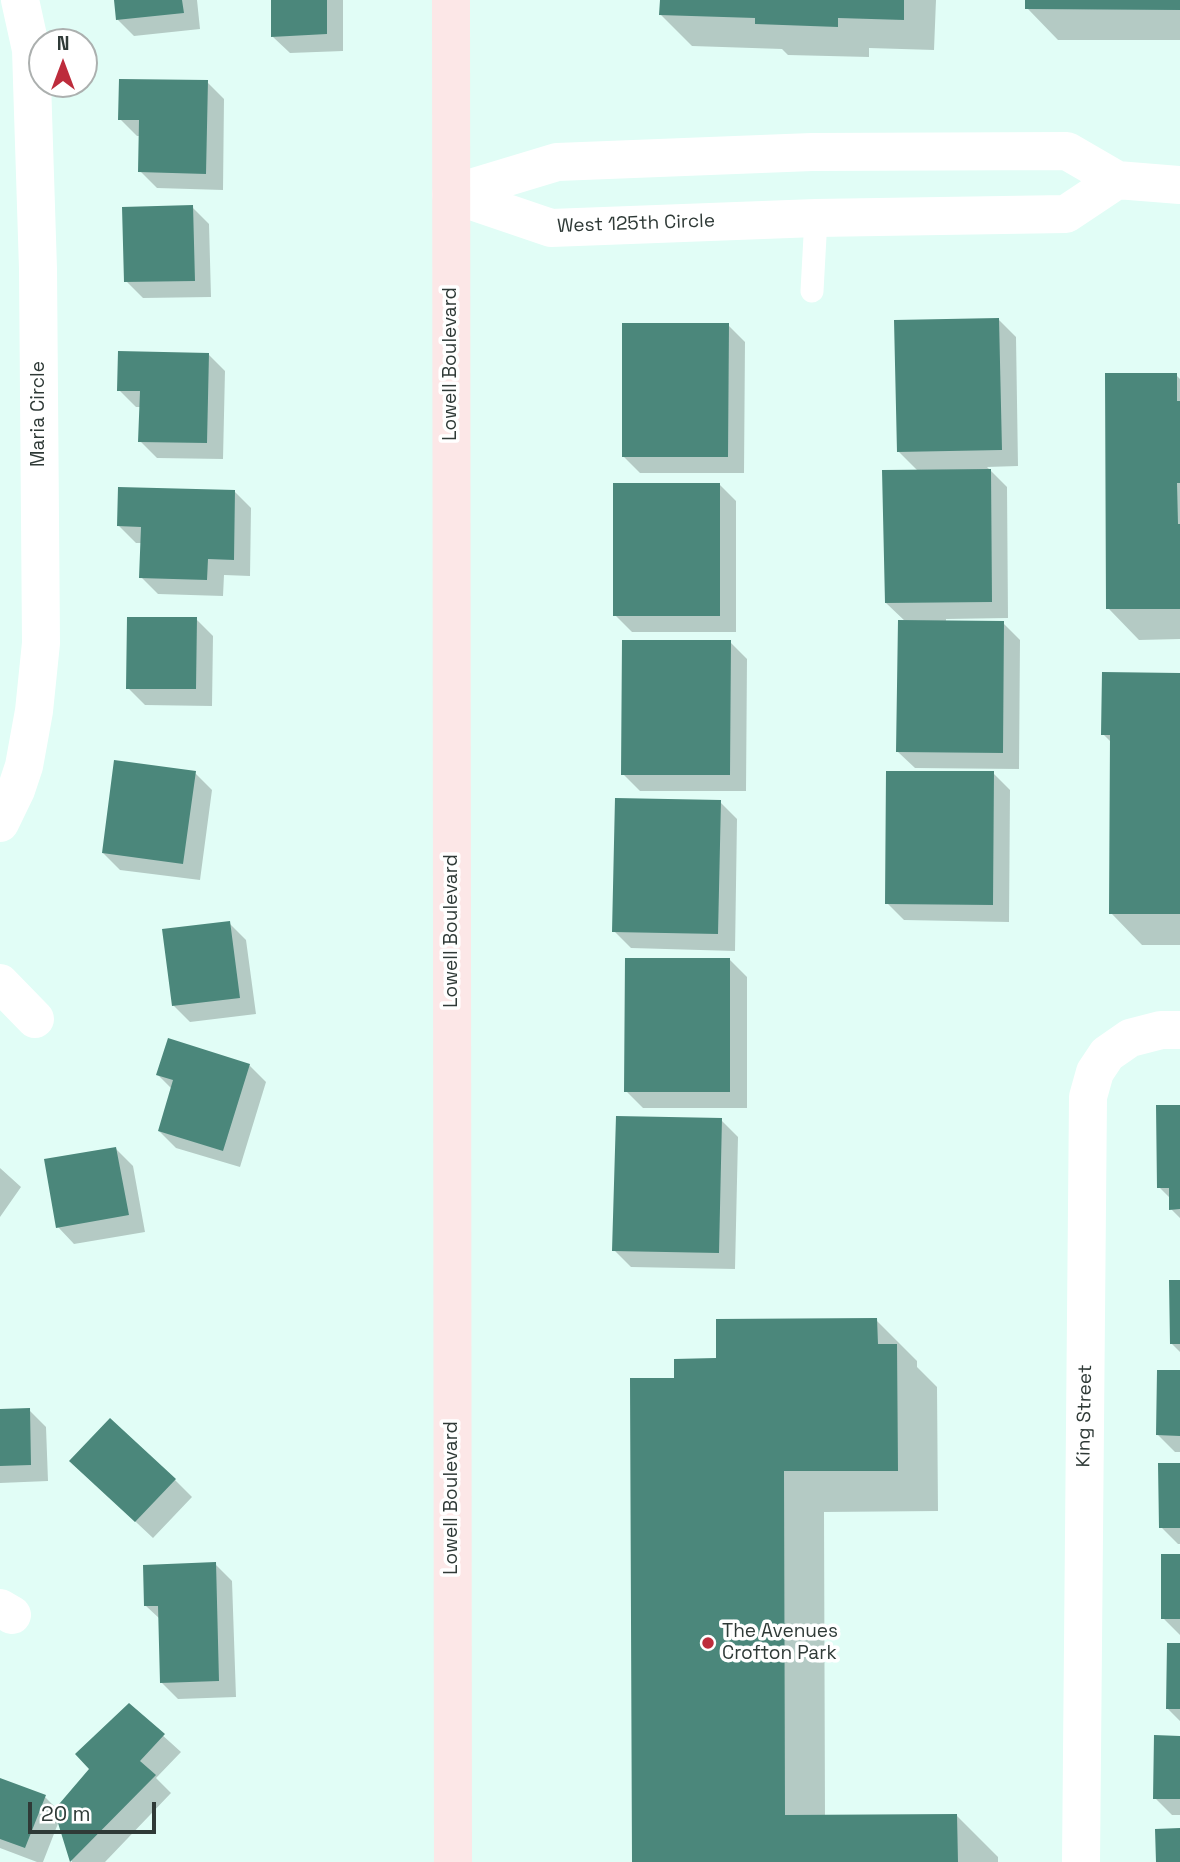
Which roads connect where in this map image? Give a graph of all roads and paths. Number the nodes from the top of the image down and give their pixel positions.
1 (20, 0) edge
2 (451, 0) edge
3 (1117, 180) junction
4 (1180, 185) edge
5 (451, 194) junction
6 (816, 218) junction
7 (812, 291) dead end
8 (0, 823) edge
9 (0, 983) edge
10 (35, 1019) dead end
11 (1180, 1030) edge
12 (453, 1862) edge
13 (1081, 1862) edge

1 - 8 street, Maria Circle
2 - 5 main road, Lowell Boulevard
3 - 4 street
3 - 5 street
3 - 6 street, West 125th Circle
5 - 6 street, West 125th Circle
5 - 12 main road, Lowell Boulevard
6 - 7 lane
9 - 10 street
11 - 13 street, King Street

